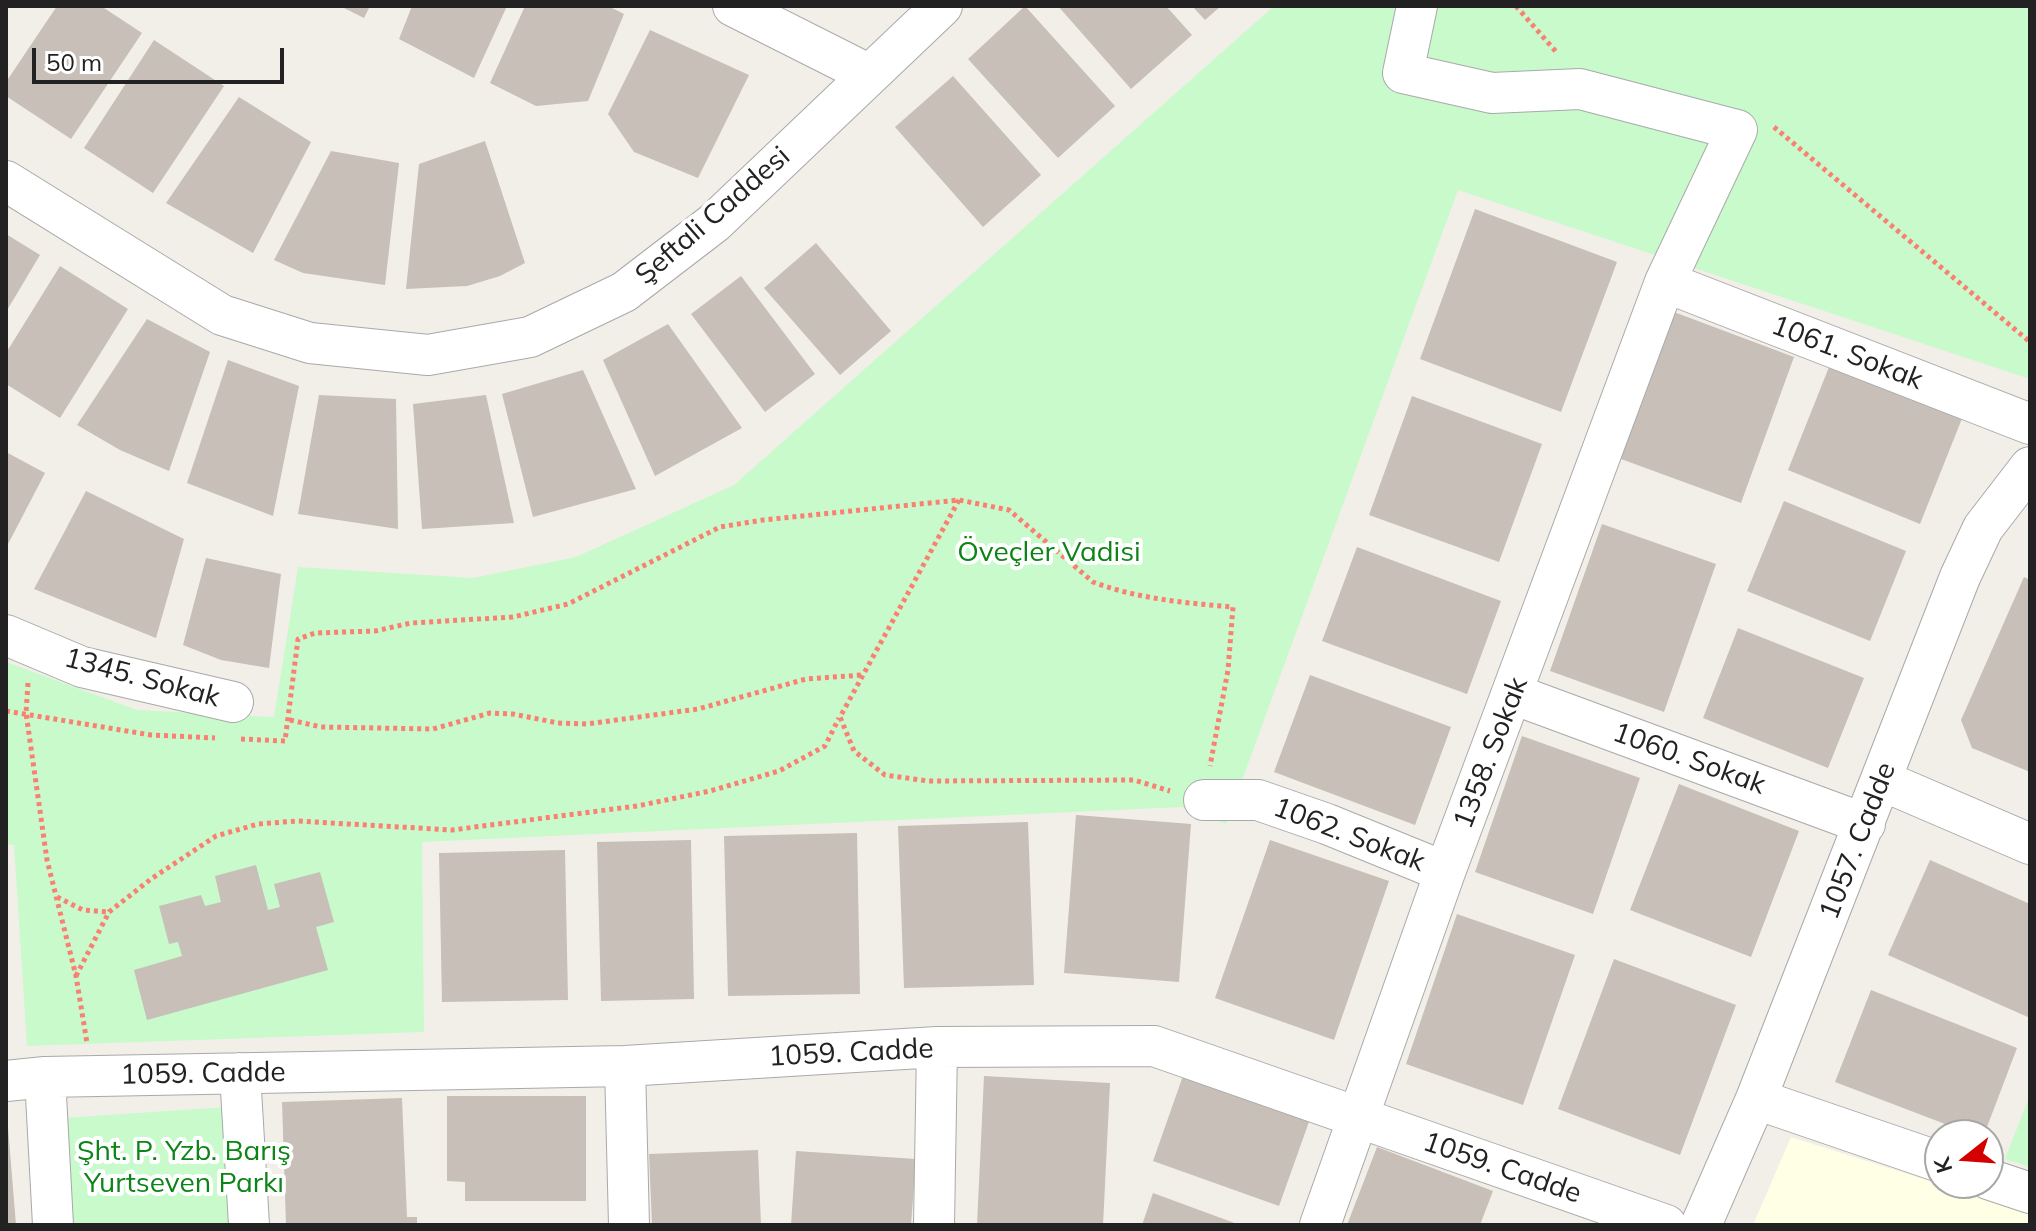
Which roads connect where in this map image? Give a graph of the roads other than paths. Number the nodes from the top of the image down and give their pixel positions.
1 (733, 6) edge
2 (942, 6) edge
3 (1417, 6) edge
4 (868, 74) junction
5 (6, 181) edge
6 (1665, 282) junction
7 (2030, 424) edge
8 (2030, 467) edge
9 (19, 641) edge
10 (1513, 694) junction
11 (233, 727) road end
12 (1881, 780) junction
13 (1204, 800) road end
14 (1865, 824) junction
15 (2030, 844) edge
16 (1445, 872) junction
17 (937, 1047) junction
18 (625, 1066) junction
19 (240, 1073) junction
20 (45, 1077) junction
21 (6, 1081) edge
22 (1756, 1099) junction
23 (1357, 1118) junction
24 (1924, 1157) edge
25 (2004, 1184) edge
26 (2030, 1193) edge
27 (53, 1225) edge
28 (249, 1225) edge
29 (629, 1225) edge
30 (934, 1225) edge
31 (1320, 1225) edge
32 (1666, 1225) edge
33 (1701, 1225) edge

1 - 4 street
2 - 4 street, Şeftali Caddesi
3 - 6 street, 1358. Sokak
4 - 5 street, Şeftali Caddesi
6 - 7 street, 1061. Sokak
6 - 10 street, 1358. Sokak
8 - 12 street, 1057. Cadde
9 - 11 street, 1345. Sokak
10 - 14 street, 1060. Sokak
10 - 16 street, 1358. Sokak
12 - 14 street, 1057. Cadde
12 - 15 street
13 - 16 street, 1062. Sokak
14 - 22 street, 1057. Cadde
16 - 23 street, 1358. Sokak
17 - 18 street, 1059. Cadde
17 - 23 street, 1059. Cadde
17 - 30 street
18 - 19 street, 1059. Cadde
18 - 29 street
19 - 20 street, 1059. Cadde
19 - 28 street
20 - 21 street, 1059. Cadde
20 - 27 street
22 - 24 street
22 - 33 street, 1057. Cadde
23 - 31 street, 1358. Sokak
23 - 32 street, 1059. Cadde
25 - 26 street

